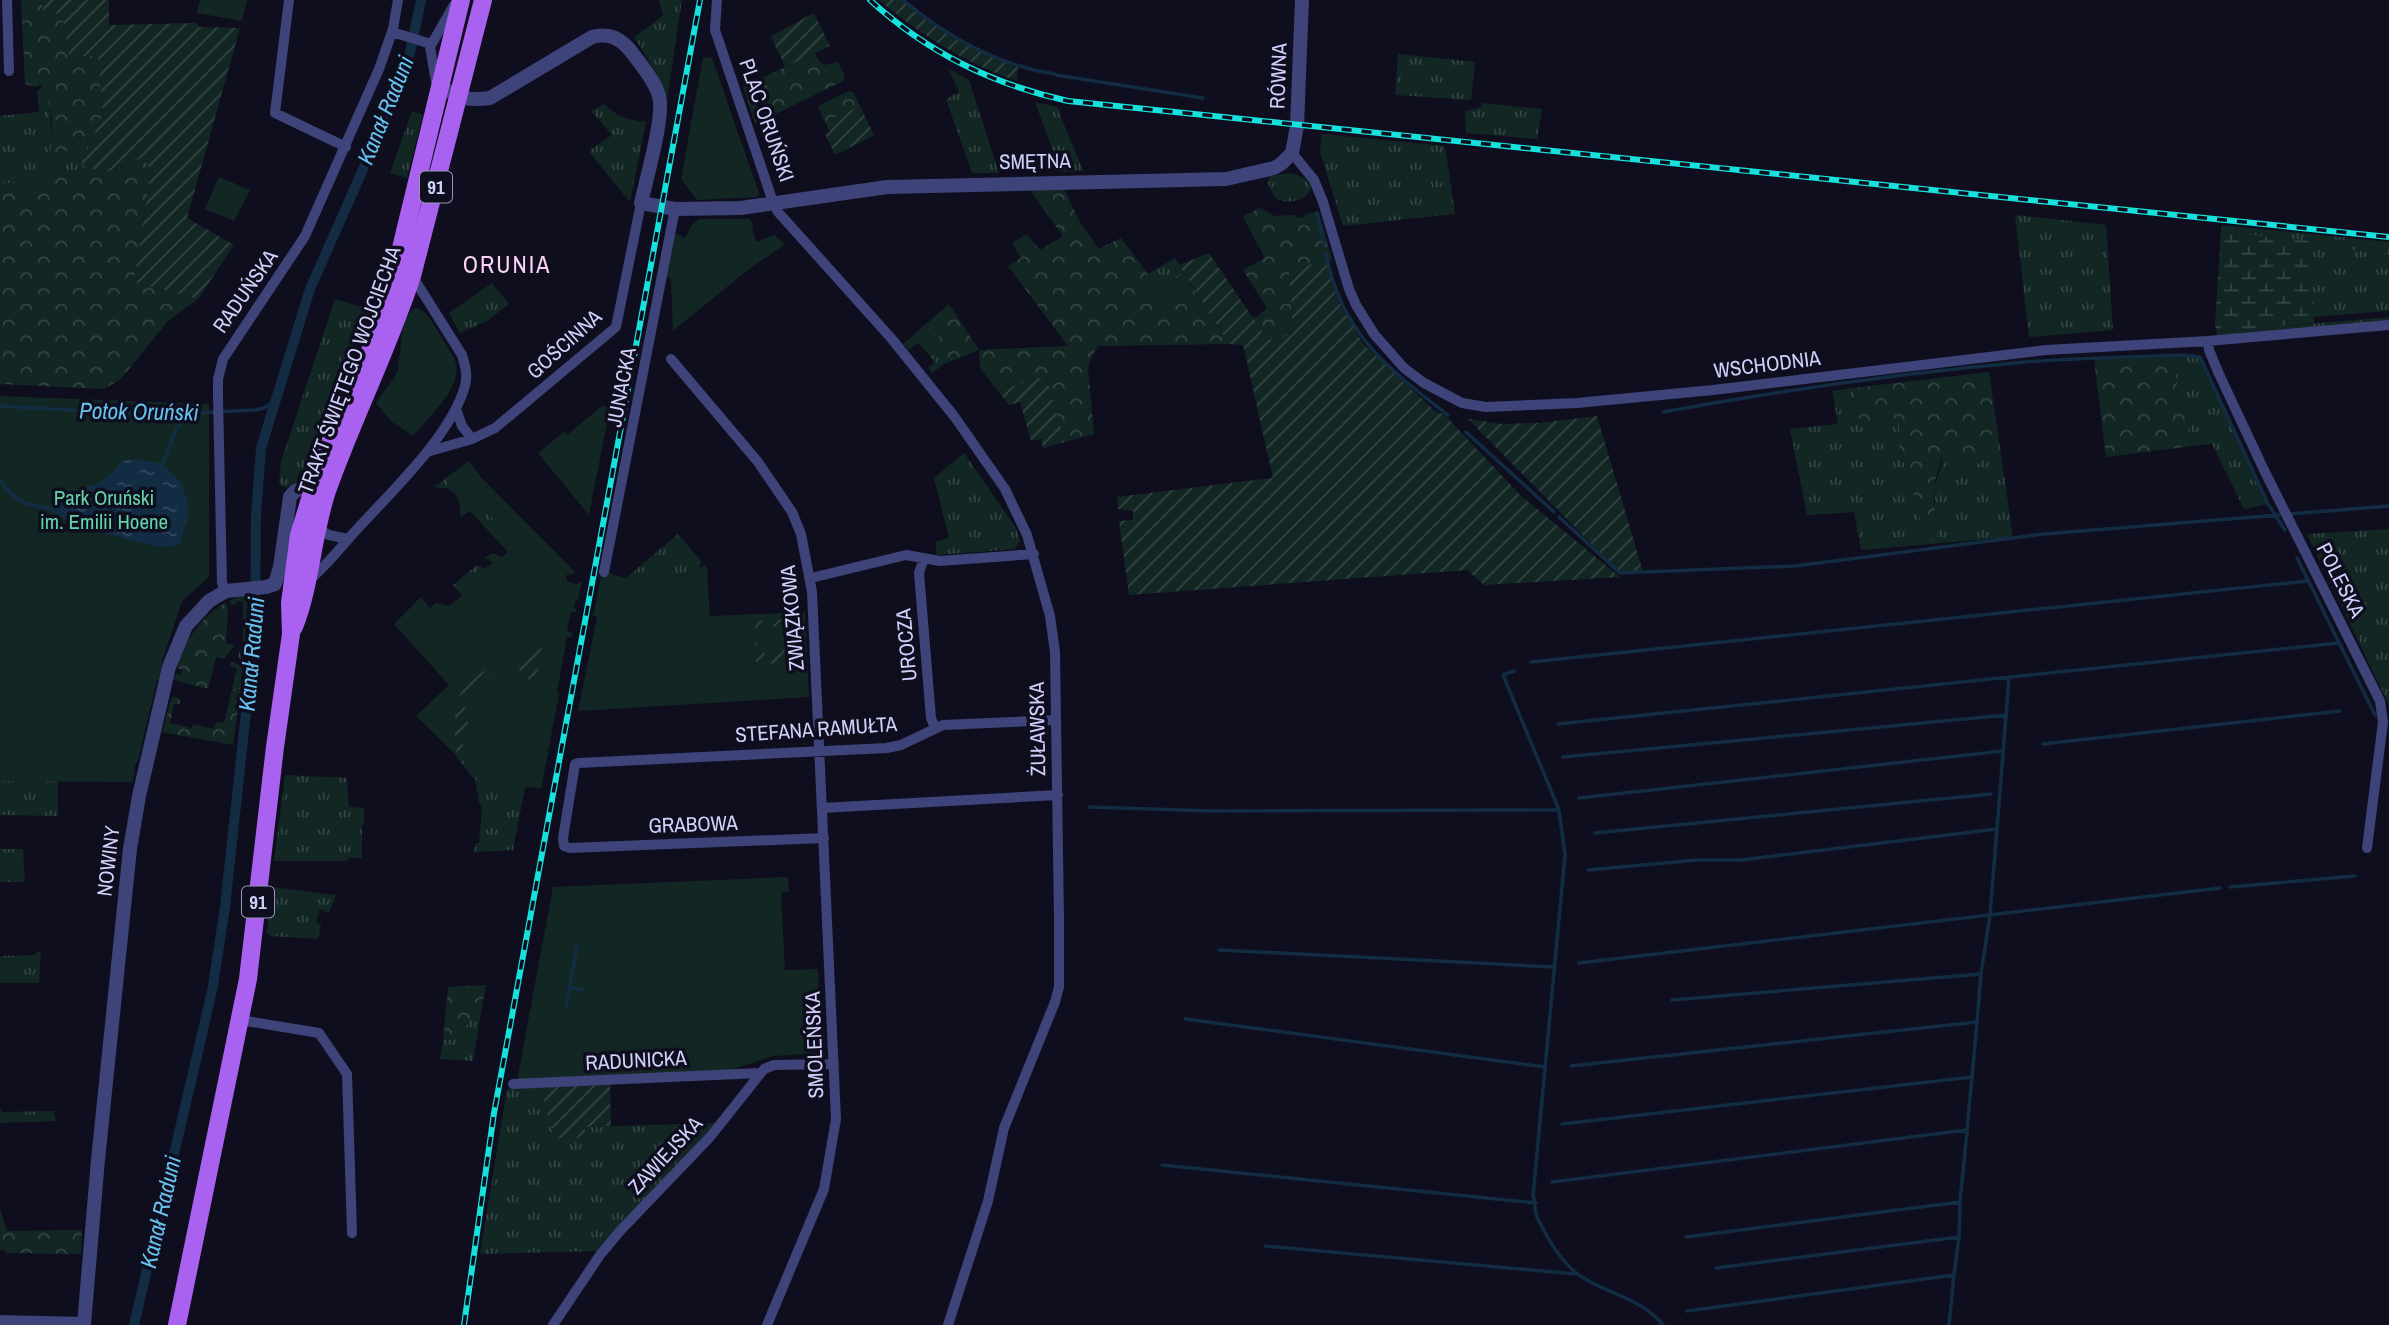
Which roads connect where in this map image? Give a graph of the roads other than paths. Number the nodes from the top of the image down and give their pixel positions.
1 (6, 0) edge
2 (289, 0) edge
3 (398, 0) edge
4 (483, 0) edge
5 (717, 0) edge
6 (1302, 0) edge
7 (461, 2) edge
8 (392, 32) junction
9 (427, 43) junction
10 (9, 71) dead end
11 (440, 86) junction
12 (458, 98) junction
13 (434, 112) junction
14 (346, 147) junction
15 (1292, 153) junction
16 (641, 203) junction
17 (774, 205) junction
18 (676, 209) junction
19 (399, 256) junction
20 (412, 276) junction
21 (424, 295) junction
22 (403, 303) junction
23 (2389, 324) edge
24 (2208, 341) junction
25 (671, 359) dead end
26 (456, 409) junction
27 (472, 439) junction
28 (427, 452) junction
29 (319, 492) junction
30 (316, 528) junction
31 (348, 539) junction
32 (1034, 554) junction
33 (924, 558) junction
34 (303, 572) junction
35 (604, 572) dead end
36 (811, 578) junction
37 (226, 591) junction
38 (1056, 720) junction
39 (935, 728) junction
40 (821, 750) junction
41 (1058, 795) junction
42 (822, 808) junction
43 (824, 838) junction
44 (564, 846) joint
45 (2367, 848) dead end
46 (240, 1020) junction
47 (834, 1064) junction
48 (760, 1073) junction
49 (513, 1084) dead end
50 (352, 1233) dead end
51 (0, 1322) edge
52 (84, 1324) edge
53 (177, 1325) edge
54 (553, 1325) edge
55 (767, 1325) edge
56 (948, 1325) edge

1 - 10 street
2 - 14 street
3 - 8 street, RADUŃSKA
4 - 12 main road, TRAKT ŚWIĘTEGO WOJCIECHA / 91
5 - 17 street, PLAC ORUŃSKI
6 - 15 street, RÓWNA
7 - 9 street
7 - 11 main road, TRAKT ŚWIĘTEGO WOJCIECHA / 91
8 - 9 street
8 - 14 street, RADUŃSKA
9 - 11 street
11 - 12 street
11 - 13 main road, TRAKT ŚWIĘTEGO WOJCIECHA / 91
12 - 13 street
12 - 16 street
12 - 20 main road, TRAKT ŚWIĘTEGO WOJCIECHA / 91
13 - 19 main road, TRAKT ŚWIĘTEGO WOJCIECHA / 91
14 - 37 street, RADUŃSKA
15 - 17 street, SMĘTNA
15 - 24 street, WSCHODNIA
16 - 18 street, PLAC ORUŃSKI
16 - 27 street, GOŚCINNA
17 - 18 street, PLAC ORUŃSKI
17 - 32 street, ŻUŁAWSKA
18 - 35 street, JUNACKA
19 - 20 street
19 - 29 main road, TRAKT ŚWIĘTEGO WOJCIECHA / 91
20 - 21 street
20 - 22 main road, TRAKT ŚWIĘTEGO WOJCIECHA / 91
21 - 22 street
21 - 26 street
22 - 29 main road, TRAKT ŚWIĘTEGO WOJCIECHA / 91
23 - 24 street, WSCHODNIA
24 - 45 street, POLESKA
25 - 36 street, ZWIĄZKOWA
26 - 27 street
26 - 28 street
27 - 28 street, GOŚCINNA
28 - 31 street
29 - 30 main road, TRAKT ŚWIĘTEGO WOJCIECHA / 91
29 - 34 main road, TRAKT ŚWIĘTEGO WOJCIECHA / 91
29 - 37 street
30 - 31 street
30 - 34 main road, TRAKT ŚWIĘTEGO WOJCIECHA / 91
31 - 34 street
31 - 34 street
32 - 33 street
32 - 38 street, ŻUŁAWSKA
33 - 36 street
33 - 39 street, UROCZA
34 - 46 main road, TRAKT ŚWIĘTEGO WOJCIECHA / 91
36 - 40 street, ZWIĄZKOWA
37 - 52 street, NOWINY
38 - 39 street, STEFANA RAMUŁTA
38 - 41 street, ŻUŁAWSKA
39 - 40 street, STEFANA RAMUŁTA
40 - 42 street, SMOLEŃSKA
40 - 44 street, STEFANA RAMUŁTA
41 - 42 street
41 - 56 street, ŻUŁAWSKA
42 - 43 street, SMOLEŃSKA
43 - 44 street, GRABOWA
43 - 47 street, SMOLEŃSKA
46 - 50 street
46 - 53 main road, TRAKT ŚWIĘTEGO WOJCIECHA / 91
47 - 48 street
47 - 55 street, SMOLEŃSKA
48 - 49 street, RADUNICKA
48 - 54 street, ZAWIEJSKA
51 - 52 street

